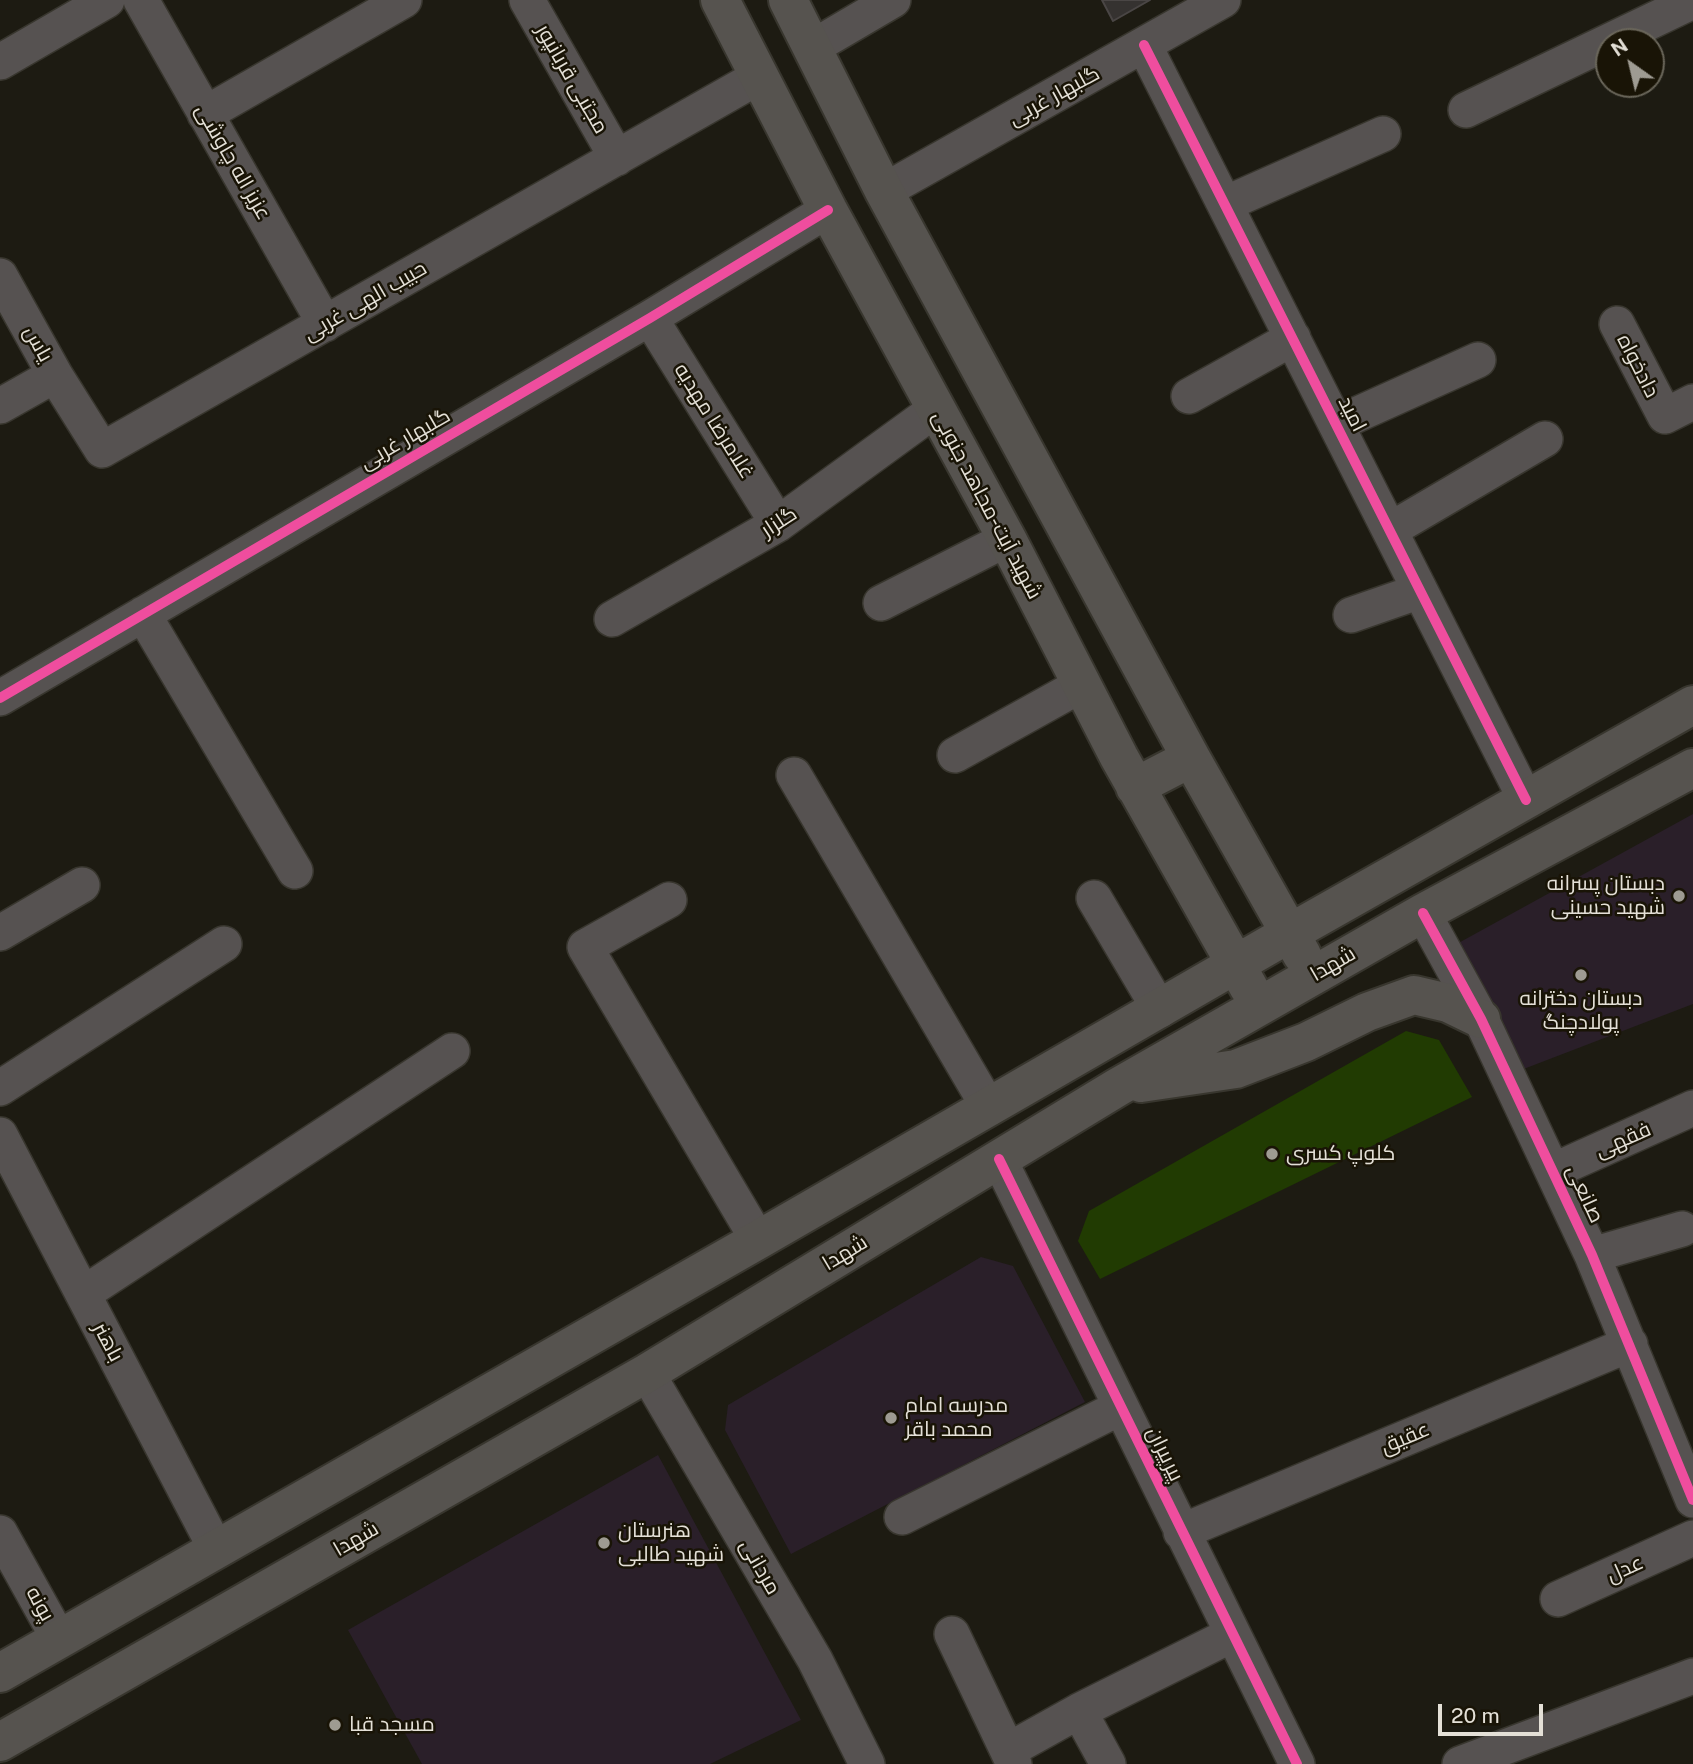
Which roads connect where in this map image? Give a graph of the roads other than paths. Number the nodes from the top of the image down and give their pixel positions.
1 (107, 0) edge
2 (141, 0) edge
3 (404, 0) edge
4 (527, 0) edge
5 (720, 0) edge
6 (788, 0) edge
7 (893, 0) edge
8 (1223, 0) edge
9 (1693, 1) edge
10 (1144, 45) junction
11 (813, 47) junction
12 (0, 62) edge
13 (760, 76) junction
14 (1466, 110) dead end
15 (205, 114) junction
16 (1382, 134) dead end
17 (617, 158) junction
18 (884, 191) junction
19 (1225, 204) junction
20 (828, 210) junction
21 (0, 276) edge
22 (650, 318) junction
23 (326, 324) junction
24 (1616, 324) dead end
25 (1293, 338) junction
26 (1478, 360) dead end
27 (55, 375) junction
28 (1189, 396) dead end
29 (1693, 402) edge
30 (0, 407) edge
31 (936, 409) junction
32 (1336, 424) junction
33 (1545, 439) dead end
34 (778, 524) junction
35 (1390, 530) junction
36 (1007, 539) junction
37 (1420, 591) junction
38 (881, 603) dead end
39 (143, 614) junction
40 (1351, 615) dead end
41 (612, 619) dead end
42 (1081, 685) junction
43 (0, 698) edge
44 (1693, 705) edge
45 (955, 755) dead end
46 (1191, 758) junction
47 (1693, 768) edge
48 (794, 775) dead end
49 (1135, 787) junction
50 (1526, 800) junction
51 (295, 871) dead end
52 (82, 885) dead end
53 (1094, 898) dead end
54 (669, 900) dead end
55 (1423, 913) junction
56 (0, 933) edge
57 (1290, 933) junction
58 (224, 944) dead end
59 (1236, 965) junction
60 (1314, 975) junction
61 (1259, 1007) junction
62 (1160, 1010) junction
63 (1481, 1019) junction
64 (452, 1051) dead end
65 (1118, 1087) junction
66 (0, 1088) edge
67 (989, 1108) junction
68 (1693, 1108) edge
69 (0, 1135) edge
70 (999, 1160) junction
71 (1553, 1171) junction
72 (1682, 1229) dead end
73 (758, 1240) junction
74 (1592, 1255) junction
75 (83, 1294) junction
76 (1630, 1344) junction
77 (647, 1373) junction
78 (1121, 1407) junction
79 (1693, 1500) edge
80 (902, 1517) dead end
81 (1181, 1532) junction
82 (0, 1533) edge
83 (1693, 1538) edge
84 (216, 1549) junction
85 (1558, 1599) dead end
86 (952, 1634) dead end
87 (1233, 1634) junction
88 (59, 1639) junction
89 (0, 1672) edge
90 (1693, 1676) edge
91 (1079, 1711) junction
92 (0, 1742) edge
93 (1502, 1756) edge
94 (1012, 1757) edge
95 (867, 1764) edge
96 (1108, 1764) edge
97 (1297, 1764) edge
98 (1460, 1764) edge

1 - 12 street
2 - 15 street, عزیز اله چاوشی
3 - 15 street
4 - 17 street, مجتبی قربانپور
5 - 13 main road, شهید آیت-مجاهد جنوبی
6 - 11 main road
7 - 11 street
8 - 10 street, گلبهار غربی
9 - 14 street
10 - 18 street, گلبهار غربی
10 - 19 street, امید
11 - 18 main road
13 - 17 street, حبیب الهی غربی
13 - 20 main road, شهید آیت-مجاهد جنوبی
15 - 23 street, عزیز اله چاوشی
16 - 19 street
17 - 23 street, حبیب الهی غربی
18 - 46 main road
19 - 25 street, امید
20 - 22 street, گلبهار غربی
20 - 31 main road, شهید آیت-مجاهد جنوبی
21 - 27 street, یاس
22 - 34 street, غلامرضا مهدیه
22 - 39 street, گلبهار غربی
23 - 27 street, حبیب الهی غربی
24 - 29 street, دادخواه
25 - 28 street
25 - 32 street, امید
26 - 32 street
27 - 30 street
31 - 34 street, گلزار
31 - 36 main road, شهید آیت-مجاهد جنوبی
32 - 35 street, امید
33 - 35 street
34 - 41 street, گلزار
35 - 37 street, امید
36 - 38 street
36 - 42 main road, شهید آیت-مجاهد جنوبی
37 - 40 street
37 - 50 street, امید
39 - 43 street, گلبهار غربی
39 - 51 street
42 - 45 street
42 - 49 main road, شهید آیت-مجاهد جنوبی
44 - 50 main road
46 - 49 main road
46 - 57 main road
47 - 55 main road, شهدا
48 - 67 street
49 - 59 main road, شهید آیت-مجاهد جنوبی
50 - 57 main road
52 - 56 street
53 - 62 street
54 - 73 street
55 - 60 main road, شهدا
55 - 63 street, صانعی
57 - 59 main road
57 - 60 main road
58 - 66 street
59 - 61 main road, شهید آیت-مجاهد جنوبی
59 - 62 main road
60 - 61 main road, شهدا
61 - 65 main road, شهدا
62 - 67 main road
63 - 65 main road
63 - 71 street, صانعی
64 - 75 street
65 - 70 main road, شهدا
67 - 73 main road
68 - 71 street, فقهی
69 - 75 street, باهنر
70 - 77 main road, شهدا
70 - 78 street, پیرپیران
71 - 74 street, صانعی
72 - 74 street
73 - 84 main road
74 - 76 street, صانعی
75 - 84 street, باهنر
76 - 79 street, صانعی
76 - 81 street, عقیق
77 - 92 main road, شهدا
77 - 95 street, مردانی
78 - 80 street
78 - 81 street, پیرپیران
81 - 87 street, پیرپیران
82 - 88 street, پونه
83 - 85 street, عدل
84 - 88 main road
86 - 94 street
87 - 91 street
87 - 97 street, پیرپیران
88 - 89 main road
90 - 93 street
91 - 94 street
91 - 96 street
93 - 98 street

